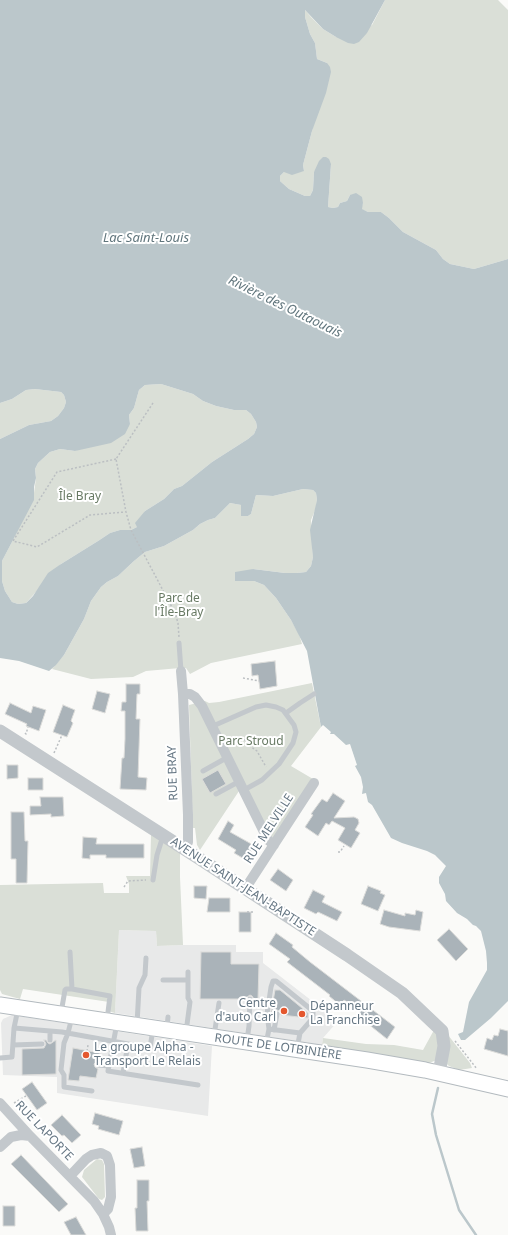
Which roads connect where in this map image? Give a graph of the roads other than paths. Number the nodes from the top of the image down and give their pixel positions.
1 (179, 643) road end
2 (180, 671) joint
3 (183, 694) junction
4 (314, 694) dead end
5 (286, 713) junction
6 (213, 726) junction
7 (0, 731) edge
8 (226, 753) junction
9 (203, 771) dead end
10 (314, 783) dead end
11 (242, 785) junction
12 (216, 794) dead end
13 (163, 835) junction
14 (274, 845) junction
15 (185, 849) junction
16 (154, 880) road end
17 (245, 889) junction
18 (70, 952) dead end
19 (146, 958) dead end
20 (188, 972) dead end
21 (163, 980) dead end
22 (188, 980) junction
23 (72, 989) junction
24 (250, 999) dead end
25 (219, 1003) dead end
26 (0, 1005) edge
27 (18, 1008) junction
28 (277, 1014) dead end
29 (66, 1015) junction
30 (112, 1022) junction
31 (163, 1025) junction
32 (136, 1026) junction
33 (14, 1028) junction
34 (271, 1029) junction
35 (50, 1031) junction
36 (68, 1033) junction
37 (186, 1033) junction
38 (300, 1033) junction
39 (214, 1037) junction
40 (50, 1040) dead end
41 (113, 1042) junction
42 (246, 1042) junction
43 (42, 1044) dead end
44 (128, 1044) junction
45 (13, 1045) junction
46 (266, 1045) junction
47 (297, 1050) junction
48 (0, 1058) edge
49 (98, 1065) dead end
50 (109, 1066) junction
51 (123, 1073) junction
52 (439, 1073) junction
53 (198, 1085) dead end
54 (508, 1089) edge
55 (92, 1092) dead end
56 (5, 1104) edge
57 (30, 1136) junction
58 (0, 1147) edge
59 (70, 1176) junction
60 (103, 1214) junction
61 (111, 1235) edge

1 - 2 lane
2 - 3 street, RUE BRAY
3 - 6 street
3 - 15 street, RUE BRAY
4 - 5 lane
5 - 6 lane
5 - 11 lane
6 - 8 street
7 - 13 street, AVENUE SAINT-JEAN-BAPTISTE
8 - 9 lane
8 - 11 street
10 - 14 street, RUE MELVILLE
11 - 12 lane
11 - 14 street
13 - 15 street, AVENUE SAINT-JEAN-BAPTISTE
13 - 16 lane
14 - 17 street, RUE MELVILLE
15 - 17 street, AVENUE SAINT-JEAN-BAPTISTE
17 - 52 street, AVENUE SAINT-JEAN-BAPTISTE
18 - 23 lane
19 - 32 lane
20 - 22 lane
21 - 22 lane
22 - 37 lane
23 - 29 lane
23 - 30 lane
24 - 42 lane
25 - 39 lane
26 - 27 main road, ROUTE DE LOTBINIÈRE
27 - 29 main road, ROUTE DE LOTBINIÈRE
27 - 33 lane
28 - 34 lane
29 - 30 main road, ROUTE DE LOTBINIÈRE
29 - 36 lane
30 - 32 main road, ROUTE DE LOTBINIÈRE
30 - 41 lane
31 - 32 main road, ROUTE DE LOTBINIÈRE
31 - 37 main road, ROUTE DE LOTBINIÈRE
31 - 44 lane
33 - 35 lane
33 - 45 lane
34 - 38 lane
34 - 38 lane
34 - 46 lane
35 - 36 lane
35 - 40 lane
36 - 41 lane
36 - 55 lane
37 - 39 main road, ROUTE DE LOTBINIÈRE
38 - 47 lane
39 - 42 main road, ROUTE DE LOTBINIÈRE
41 - 44 lane
41 - 50 lane
42 - 46 main road, ROUTE DE LOTBINIÈRE
43 - 45 lane
44 - 51 lane
45 - 48 lane
46 - 47 main road, ROUTE DE LOTBINIÈRE
47 - 52 main road, ROUTE DE LOTBINIÈRE
49 - 50 lane
50 - 51 lane
51 - 53 lane
52 - 54 main road, ROUTE DE LOTBINIÈRE
56 - 57 street, RUE LAPORTE
57 - 58 street
57 - 59 street, RUE LAPORTE
59 - 60 street, RUE LAPORTE
59 - 60 street, RUE LAPORTE
60 - 61 street, RUE LAPORTE

